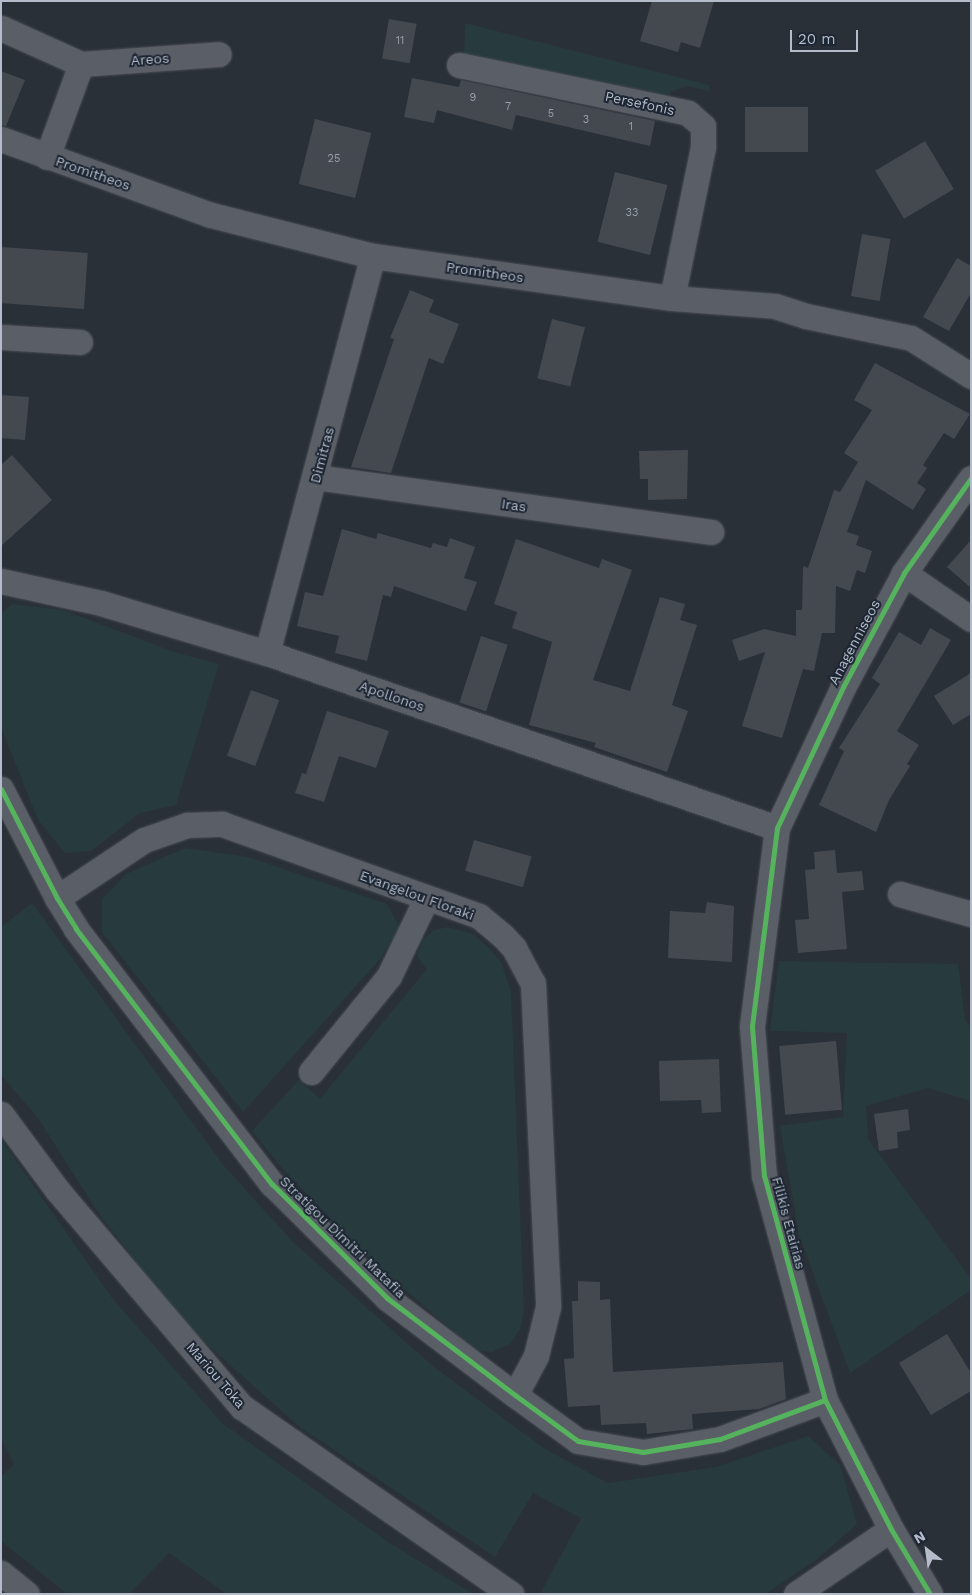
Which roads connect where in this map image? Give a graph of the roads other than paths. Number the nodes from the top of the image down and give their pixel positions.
1 (1, 28) edge
2 (219, 54) dead end
3 (81, 64) junction
4 (459, 66) dead end
5 (1, 140) edge
6 (47, 157) junction
7 (373, 256) junction
8 (672, 298) junction
9 (1, 337) edge
10 (80, 342) dead end
11 (971, 376) edge
12 (316, 477) junction
13 (971, 478) edge
14 (711, 532) dead end
15 (904, 573) junction
16 (1, 581) edge
17 (971, 619) edge
18 (267, 653) junction
19 (1, 789) edge
20 (777, 828) junction
21 (900, 894) dead end
22 (57, 898) junction
23 (426, 899) junction
24 (971, 914) edge
25 (311, 1072) dead end
26 (1, 1114) edge
27 (515, 1395) junction
28 (825, 1400) junction
29 (891, 1529) junction
30 (1, 1573) edge
31 (27, 1594) edge
32 (511, 1594) edge
33 (796, 1594) edge
34 (930, 1594) edge

1 - 3 street, Areos
2 - 3 street, Areos
3 - 6 street
4 - 8 street, Persefonis
5 - 6 street, Promitheos
6 - 7 street, Promitheos
7 - 8 street, Promitheos
7 - 12 street, Dimitras
8 - 11 street, Promitheos
9 - 10 street
12 - 14 street, Iras
12 - 18 street, Dimitras
13 - 15 street, Anagenniseos
15 - 17 street
15 - 20 street, Anagenniseos
16 - 18 street, Apollonos
18 - 20 street, Apollonos
19 - 22 street, Stratigou Dimitri Matafia
20 - 28 street, Filikis Etairias
21 - 24 street
22 - 23 street, Evangelou Floraki
22 - 27 street, Stratigou Dimitri Matafia
23 - 25 street
23 - 27 street, Evangelou Floraki
26 - 32 street, Mariou Toka
27 - 28 street, Stratigou Dimitri Matafia
28 - 29 street, Filikis Etairias
29 - 33 street
29 - 34 street, Filikis Etairias
30 - 31 street

